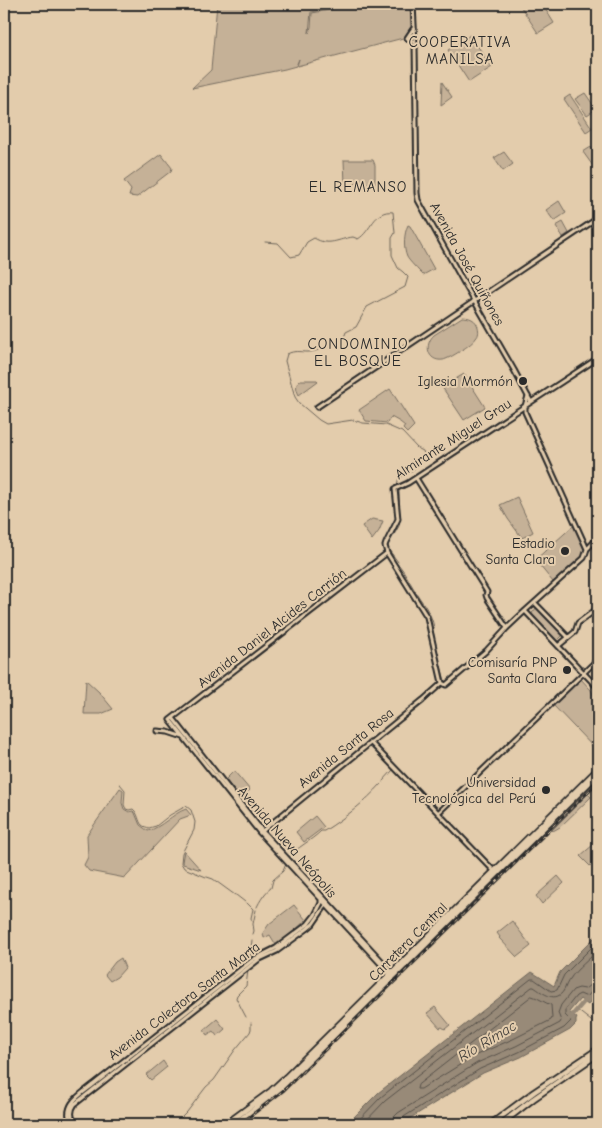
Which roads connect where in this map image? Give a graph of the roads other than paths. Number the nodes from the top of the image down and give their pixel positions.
1 (413, 4) edge
2 (414, 26) junction
3 (415, 44) junction
4 (598, 218) edge
5 (474, 301) junction
6 (598, 358) edge
7 (528, 395) junction
8 (530, 402) junction
9 (525, 406) junction
10 (317, 408) dead end
11 (416, 478) junction
12 (598, 538) edge
13 (588, 549) junction
14 (387, 553) junction
15 (535, 603) junction
16 (598, 608) edge
17 (525, 611) junction
18 (507, 628) junction
19 (568, 637) junction
20 (558, 646) junction
21 (598, 659) edge
22 (584, 673) junction
23 (444, 684) junction
24 (598, 688) edge
25 (172, 719) junction
26 (157, 731) dead end
27 (185, 738) junction
28 (370, 742) junction
29 (598, 769) edge
30 (598, 774) edge
31 (218, 777) junction
32 (438, 813) junction
33 (539, 831) junction
34 (261, 832) junction
35 (495, 872) junction
36 (321, 899) junction
37 (326, 905) junction
38 (393, 975) junction
39 (598, 1049) edge
40 (598, 1054) edge
41 (71, 1124) edge
42 (75, 1124) edge
43 (226, 1124) edge
44 (234, 1124) edge
45 (491, 1124) edge
46 (501, 1124) edge

1 - 2 street, Avenida José Quiñones
2 - 3 street, Avenida José Quiñones
2 - 3 street
3 - 5 street, Avenida José Quiñones
4 - 5 street
5 - 7 street, Avenida José Quiñones
5 - 10 street
6 - 8 street, Almirante Miguel Grau
7 - 8 street, Avenida José Quiñones
7 - 9 street
8 - 9 street, Almirante Miguel Grau
9 - 11 street, Almirante Miguel Grau
9 - 13 street
11 - 14 street, Almirante Miguel Grau
11 - 18 street
12 - 13 street, Avenida Santa Rosa
13 - 15 street, Avenida Santa Rosa
14 - 23 street
14 - 25 street, Avenida Daniel Alcides Carrión
15 - 17 street, Avenida Santa Rosa
15 - 19 street
16 - 19 street
17 - 18 street, Avenida Santa Rosa
17 - 20 street
18 - 23 street, Avenida Santa Rosa
19 - 20 street
20 - 22 street
21 - 22 street
22 - 24 street
22 - 32 street
23 - 28 street, Avenida Santa Rosa
25 - 27 street, Avenida Nueva Neópolis
25 - 31 street, Avenida Nueva Neópolis
26 - 27 street
27 - 31 street, Avenida Nueva Neópolis
28 - 32 street
28 - 34 street, Avenida Santa Rosa
29 - 33 highway, Carretera Central
30 - 33 highway, Carretera Central
31 - 34 street, Avenida Nueva Neópolis
32 - 35 street
33 - 35 highway, Carretera Central
33 - 38 highway, Carretera Central
34 - 36 street, Avenida Nueva Neópolis
34 - 38 street, Avenida Nueva Neópolis
35 - 38 highway, Carretera Central
36 - 37 street, Avenida Nueva Neópolis
36 - 41 street, Avenida Colectora Santa Marta
37 - 38 street, Avenida Nueva Neópolis
37 - 42 street, Avenida Colectora Santa Marta
38 - 43 highway, Carretera Central
38 - 44 highway, Carretera Central
39 - 45 highway
40 - 46 highway

